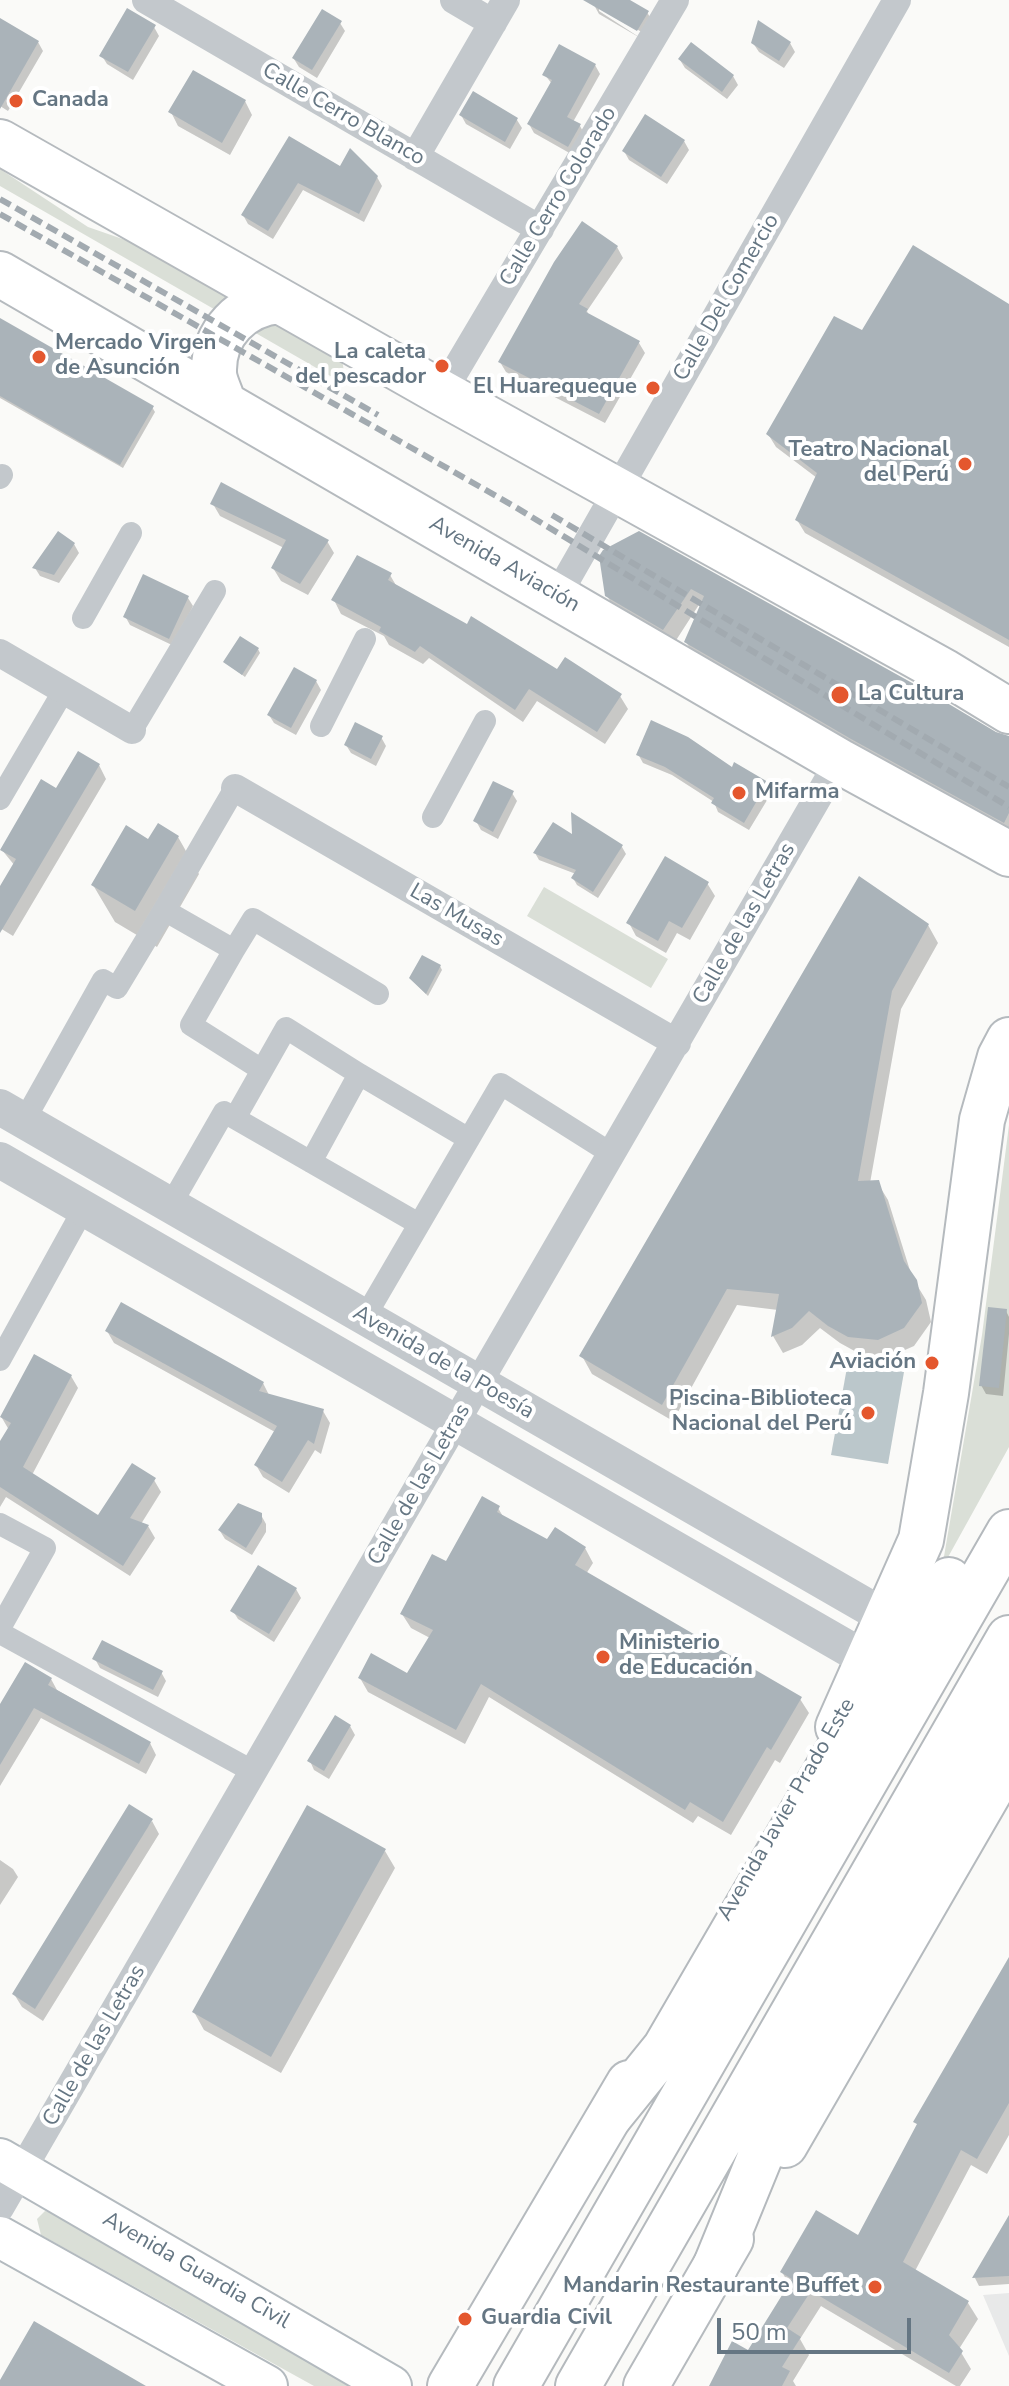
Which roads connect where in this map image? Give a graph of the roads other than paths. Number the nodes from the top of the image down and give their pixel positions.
1 (146, 0) edge
2 (454, 0) edge
3 (675, 0) edge
4 (897, 0) edge
5 (181, 9) edge
6 (500, 12) edge
7 (0, 142) edge
8 (415, 157) junction
9 (540, 229) junction
10 (0, 274) edge
11 (279, 301) junction
12 (442, 393) junction
13 (223, 402) junction
14 (617, 491) junction
15 (131, 533) dead end
16 (215, 591) dead end
17 (557, 596) junction
18 (83, 618) dead end
19 (365, 639) dead end
20 (0, 653) edge
21 (64, 690) junction
22 (1009, 711) edge
23 (485, 721) dead end
24 (321, 726) dead end
25 (132, 730) joint
26 (839, 761) junction
27 (6, 776) edge
28 (235, 788) joint
29 (0, 799) edge
30 (433, 817) dead end
31 (1009, 854) edge
32 (164, 910) junction
33 (234, 950) junction
34 (378, 994) dead end
35 (1009, 1040) edge
36 (677, 1043) junction
37 (262, 1070) junction
38 (359, 1074) junction
39 (12, 1114) edge
40 (235, 1118) junction
41 (469, 1139) junction
42 (612, 1154) junction
43 (0, 1160) edge
44 (311, 1162) junction
45 (170, 1206) junction
46 (84, 1208) junction
47 (419, 1224) junction
48 (365, 1317) junction
49 (0, 1360) edge
50 (479, 1383) junction
51 (456, 1423) junction
52 (653, 1484) junction
53 (1009, 1502) edge
54 (628, 1522) junction
55 (0, 1524) edge
56 (1009, 1532) edge
57 (887, 1618) junction
58 (0, 1630) edge
59 (1009, 1638) edge
60 (868, 1660) junction
61 (1009, 1701) edge
62 (1007, 1764) edge
63 (254, 1772) junction
64 (610, 2116) junction
65 (11, 2165) edge
66 (0, 2208) edge
67 (0, 2237) edge
68 (713, 2272) junction
69 (267, 2386) edge
70 (391, 2386) edge
71 (450, 2386) edge
72 (516, 2386) edge
73 (578, 2386) edge
74 (646, 2386) edge

1 - 5 street, Calle Cerro Blanco
2 - 6 street
3 - 9 street, Calle Cerro Colorado
4 - 14 street, Calle Del Comercio
5 - 8 street, Calle Cerro Blanco
6 - 8 street
7 - 11 main road
8 - 9 street, Calle Cerro Blanco
9 - 12 street, Calle Cerro Colorado
10 - 13 main road, Avenida Aviación
11 - 12 main road
11 - 13 main road
12 - 14 main road
13 - 17 main road, Avenida Aviación
14 - 17 street, Calle Del Comercio
14 - 22 main road
15 - 18 street
16 - 25 street
17 - 26 main road, Avenida Aviación
19 - 24 street
20 - 21 street
21 - 25 street
21 - 27 street
23 - 30 street
26 - 31 main road, Avenida Aviación
26 - 36 street, Calle de las Letras
27 - 29 street
28 - 32 street
28 - 36 street, Las Musas
32 - 33 street
32 - 39 street
33 - 34 street
33 - 37 street
35 - 57 main road, Avenida Javier Prado Este
36 - 42 street, Calle de las Letras
37 - 38 street
37 - 40 street
38 - 41 street
38 - 44 street
39 - 45 street, Avenida de la Poesía
40 - 44 street
40 - 45 street
41 - 42 street
41 - 47 street
42 - 50 street, Calle de las Letras
43 - 46 street, Avenida de la Poesía
44 - 47 street
45 - 48 street, Avenida de la Poesía
46 - 49 street
46 - 51 street, Avenida de la Poesía
47 - 48 street
48 - 50 street, Avenida de la Poesía
50 - 51 street, Calle de las Letras
50 - 52 street, Avenida de la Poesía
51 - 54 street, Avenida de la Poesía
51 - 63 street, Calle de las Letras
52 - 54 street
52 - 57 street, Avenida de la Poesía
53 - 64 main road
54 - 60 street, Avenida de la Poesía
55 - 58 street
56 - 72 main road
57 - 60 main road, Avenida Javier Prado Este
58 - 63 street
59 - 73 main road
60 - 64 main road, Avenida Javier Prado Este
61 - 68 main road
62 - 68 main road
63 - 65 street, Calle de las Letras
64 - 71 main road, Avenida Javier Prado Este
65 - 66 street, Calle de las Letras
65 - 70 main road, Avenida Guardia Civil
67 - 69 main road
68 - 74 main road

